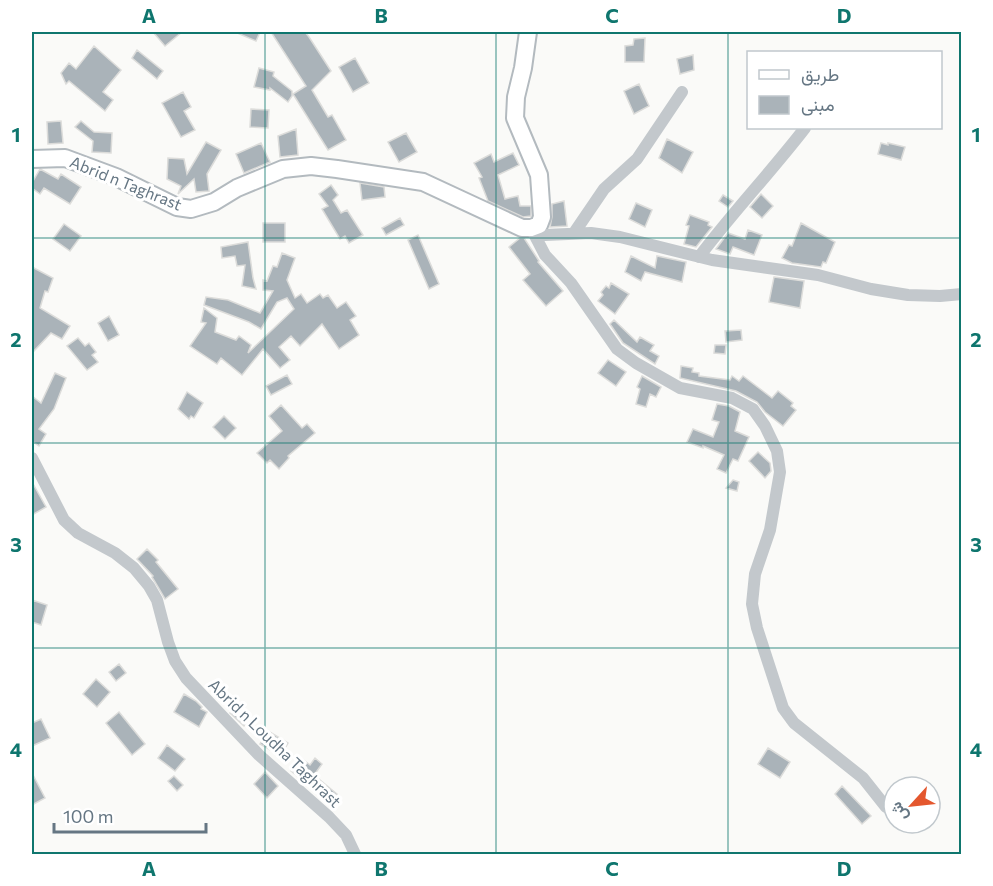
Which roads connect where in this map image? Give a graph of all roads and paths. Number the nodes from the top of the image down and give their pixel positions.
1 (533, 33) edge
2 (682, 92) dead end
3 (804, 129) edge
4 (32, 159) edge
5 (531, 228) junction
6 (574, 233) junction
7 (699, 257) junction
8 (962, 294) edge
9 (32, 458) edge
10 (882, 802) edge
11 (355, 855) edge

1 - 5 street
2 - 6 street
3 - 7 street
4 - 5 street, Abrid n Taghrast
5 - 6 street
5 - 10 street
6 - 7 street
7 - 8 street
9 - 11 street, Abrid n Loudha Taghrast

